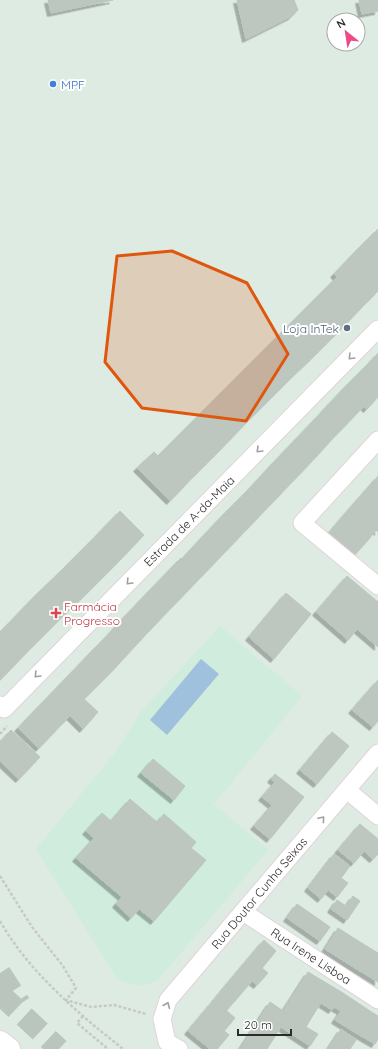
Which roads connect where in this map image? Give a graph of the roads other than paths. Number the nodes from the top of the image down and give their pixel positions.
1 (378, 329) edge
2 (378, 440) edge
3 (378, 586) edge
4 (0, 705) edge
5 (378, 753) edge
6 (347, 790) junction
7 (378, 816) edge
8 (243, 912) junction
9 (378, 1000) edge
10 (0, 1042) edge
11 (173, 1046) edge
12 (9, 1049) edge

1 -> 4 street, Estrada de A-da-Maia
2 - 3 street
5 - 6 street, Rua Doutor Cunha Seixas
6 - 7 street
8 -> 6 street, Rua Doutor Cunha Seixas
8 - 9 street, Rua Irene Lisboa
11 -> 8 street, Rua Doutor Cunha Seixas
10 - 12 street

